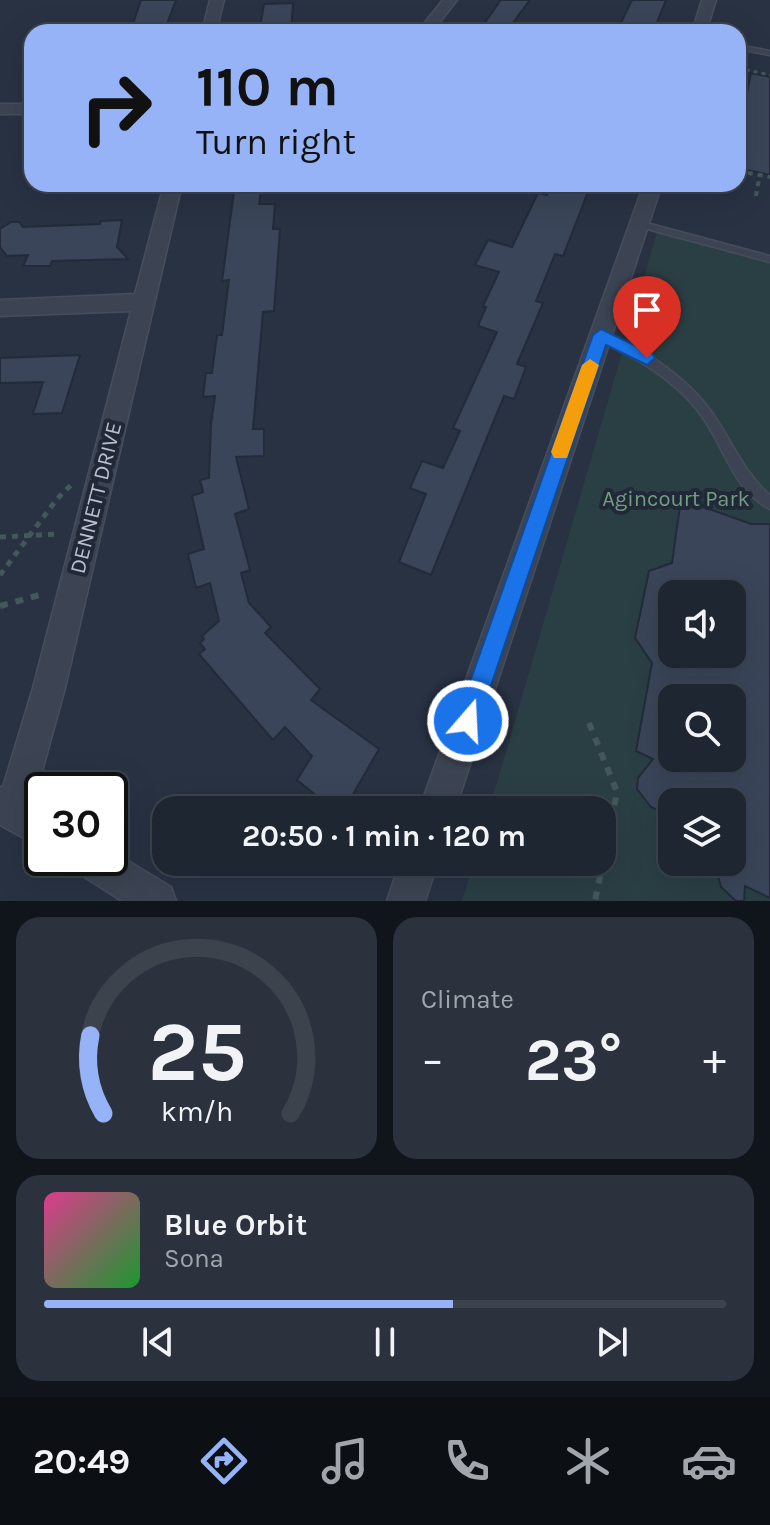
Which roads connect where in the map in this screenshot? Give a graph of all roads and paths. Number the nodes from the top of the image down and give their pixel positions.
1 (217, 0) edge
2 (450, 0) edge
3 (709, 0) edge
4 (211, 24) edge
5 (430, 24) edge
6 (702, 24) edge
7 (746, 48) edge
8 (770, 53) edge
9 (746, 70) edge
10 (770, 75) edge
11 (0, 109) edge
12 (24, 109) edge
13 (746, 172) edge
14 (759, 174) junction
15 (770, 177) edge
16 (171, 192) edge
17 (650, 192) edge
18 (756, 196) dead end
19 (639, 224) junction
20 (770, 259) edge
21 (145, 302) junction
22 (0, 308) edge
23 (601, 335) junction
24 (72, 484) dead end
25 (770, 503) edge
26 (58, 534) dead end
27 (30, 536) junction
28 (0, 537) edge
29 (0, 575) edge
30 (43, 594) dead end
31 (0, 606) edge
32 (589, 723) dead end
33 (442, 796) edge
34 (18, 815) edge
35 (117, 876) edge
36 (414, 876) edge
37 (157, 901) edge
38 (406, 901) edge
39 (595, 901) edge

1 - 4 street
2 - 5 street
3 - 6 street
7 - 8 lane
9 - 10 path
11 - 12 street
13 - 14 path
14 - 15 path
14 - 18 path
16 - 21 street, DENNETT DRIVE
17 - 19 street
19 - 20 lane
19 - 23 street
21 - 22 street
21 - 34 street, DENNETT DRIVE
23 - 25 lane
23 - 33 street
24 - 27 path
26 - 27 path
27 - 28 path
27 - 29 path
30 - 31 path
32 - 39 path
35 - 37 street
36 - 38 street

